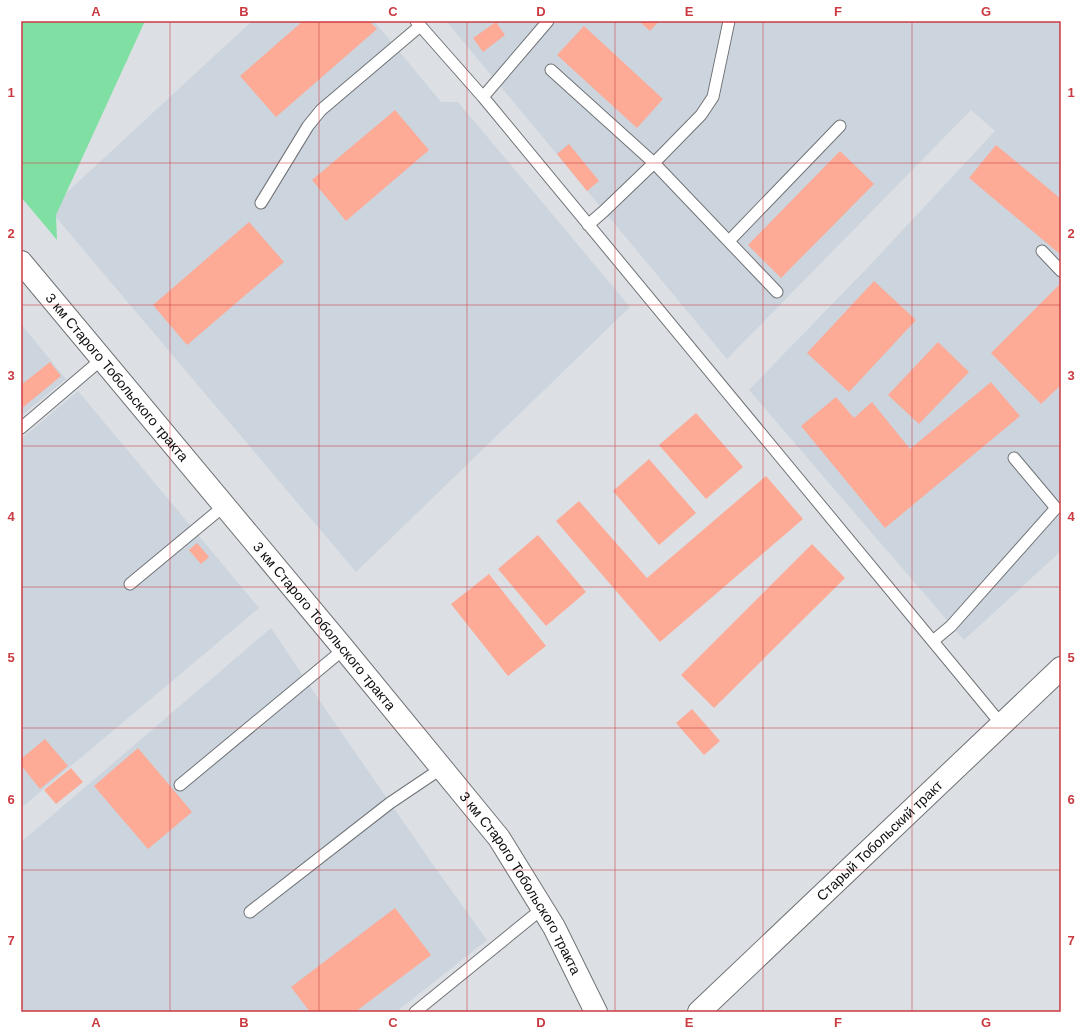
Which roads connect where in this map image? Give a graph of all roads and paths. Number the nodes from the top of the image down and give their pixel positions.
1 (548, 21) edge
2 (729, 21) edge
3 (418, 23) edge
4 (551, 70) dead end
5 (483, 98) junction
6 (840, 126) dead end
7 (654, 163) junction
8 (261, 203) dead end
9 (588, 225) junction
10 (729, 242) junction
11 (1042, 251) dead end
12 (21, 262) edge
13 (1061, 270) edge
14 (776, 292) dead end
15 (102, 359) junction
16 (21, 428) edge
17 (1014, 458) dead end
18 (224, 506) junction
19 (130, 584) dead end
20 (933, 641) junction
21 (344, 649) junction
22 (1061, 668) edge
23 (1002, 725) junction
24 (442, 768) junction
25 (180, 784) dead end
26 (543, 908) junction
27 (250, 912) dead end
28 (415, 1012) edge
29 (596, 1012) edge
30 (699, 1012) edge

1 - 5 lane
2 - 7 lane
3 - 5 lane
3 - 8 lane
4 - 7 lane
5 - 9 lane
6 - 10 lane
7 - 9 lane
7 - 10 lane
9 - 20 lane
10 - 14 lane
11 - 13 lane
12 - 15 street, 3 км Старого Тобольского тракта
15 - 16 lane
15 - 18 street, 3 км Старого Тобольского тракта
17 - 20 lane
18 - 19 lane
18 - 21 street, 3 км Старого Тобольского тракта
20 - 23 lane
21 - 24 street, 3 км Старого Тобольского тракта
21 - 25 lane
22 - 23 street, Старый Тобольский тракт
23 - 30 street, Старый Тобольский тракт
24 - 26 street, 3 км Старого Тобольского тракта
24 - 27 lane
26 - 28 lane
26 - 29 street, 3 км Старого Тобольского тракта

